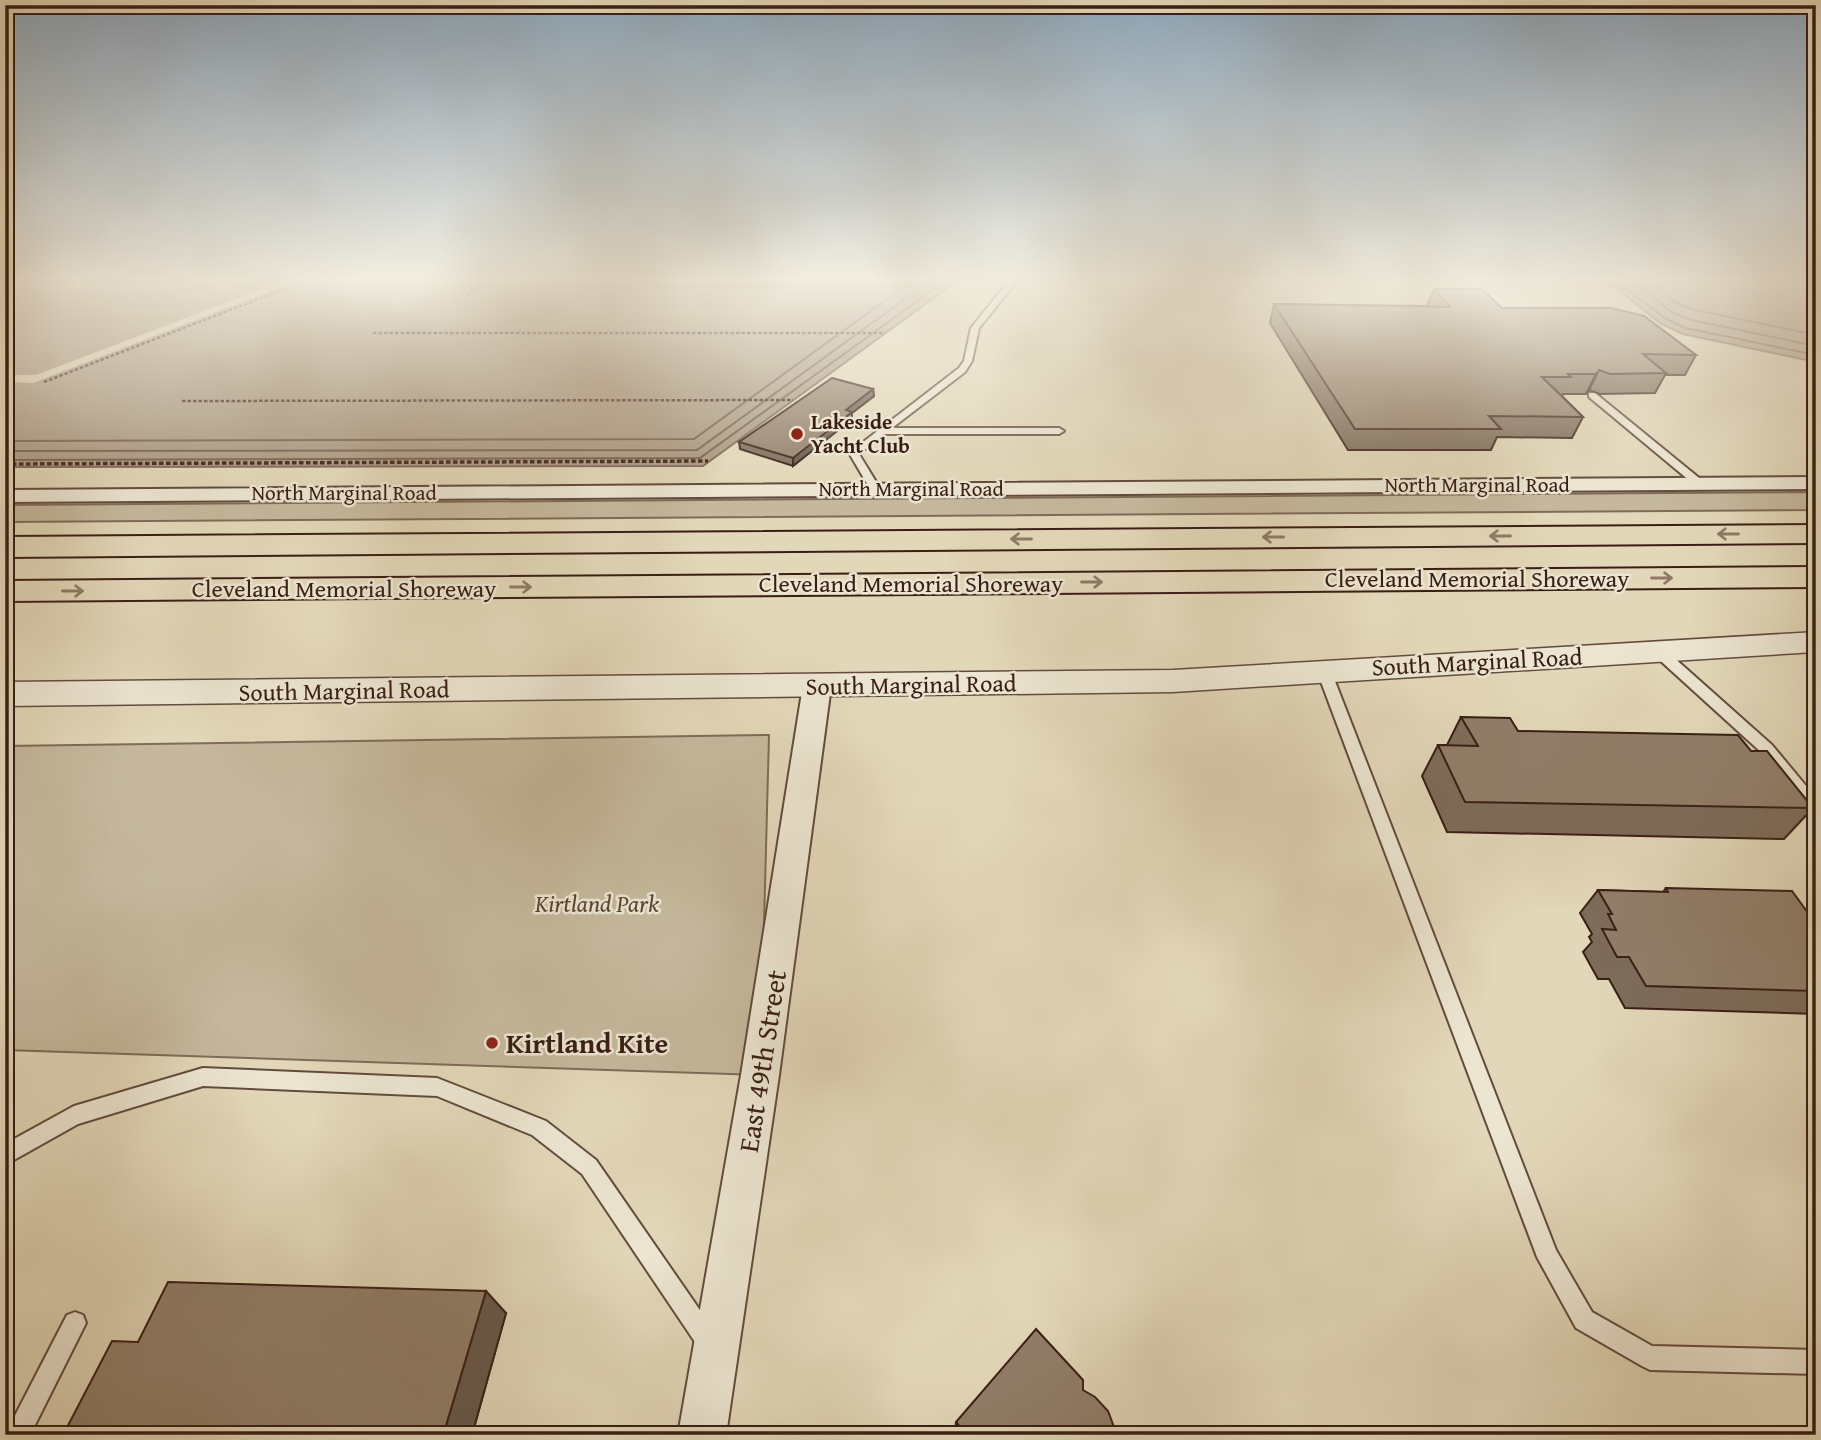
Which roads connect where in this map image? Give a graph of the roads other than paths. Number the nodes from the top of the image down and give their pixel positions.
1 (971, 348) edge
2 (1592, 395) edge
3 (881, 431) junction
4 (1059, 431) dead end
5 (1816, 483) edge
6 (1700, 484) junction
7 (876, 490) junction
8 (5, 496) edge
9 (1816, 534) edge
10 (5, 547) edge
11 (1816, 577) edge
12 (5, 591) edge
13 (1816, 642) edge
14 (1658, 651) junction
15 (1324, 671) junction
16 (817, 686) junction
17 (5, 694) edge
18 (1816, 809) edge
19 (5, 1156) edge
20 (75, 1323) dead end
21 (715, 1353) junction
22 (1816, 1362) edge
23 (17, 1435) edge
24 (702, 1435) edge

1 - 3 lane
2 - 6 lane
3 - 4 lane
3 - 7 lane
5 - 6 street, North Marginal Road
6 - 7 street, North Marginal Road
7 - 8 street, North Marginal Road
9 -> 10 highway, Cleveland Memorial Shoreway
12 -> 11 highway, Cleveland Memorial Shoreway
13 - 14 street, South Marginal Road
14 - 15 street, South Marginal Road
14 - 18 lane
15 - 16 street, South Marginal Road
15 - 22 lane
16 - 17 street, South Marginal Road
16 - 21 street, East 49th Street
19 - 21 lane
20 - 23 lane
21 - 24 street, East 49th Street

